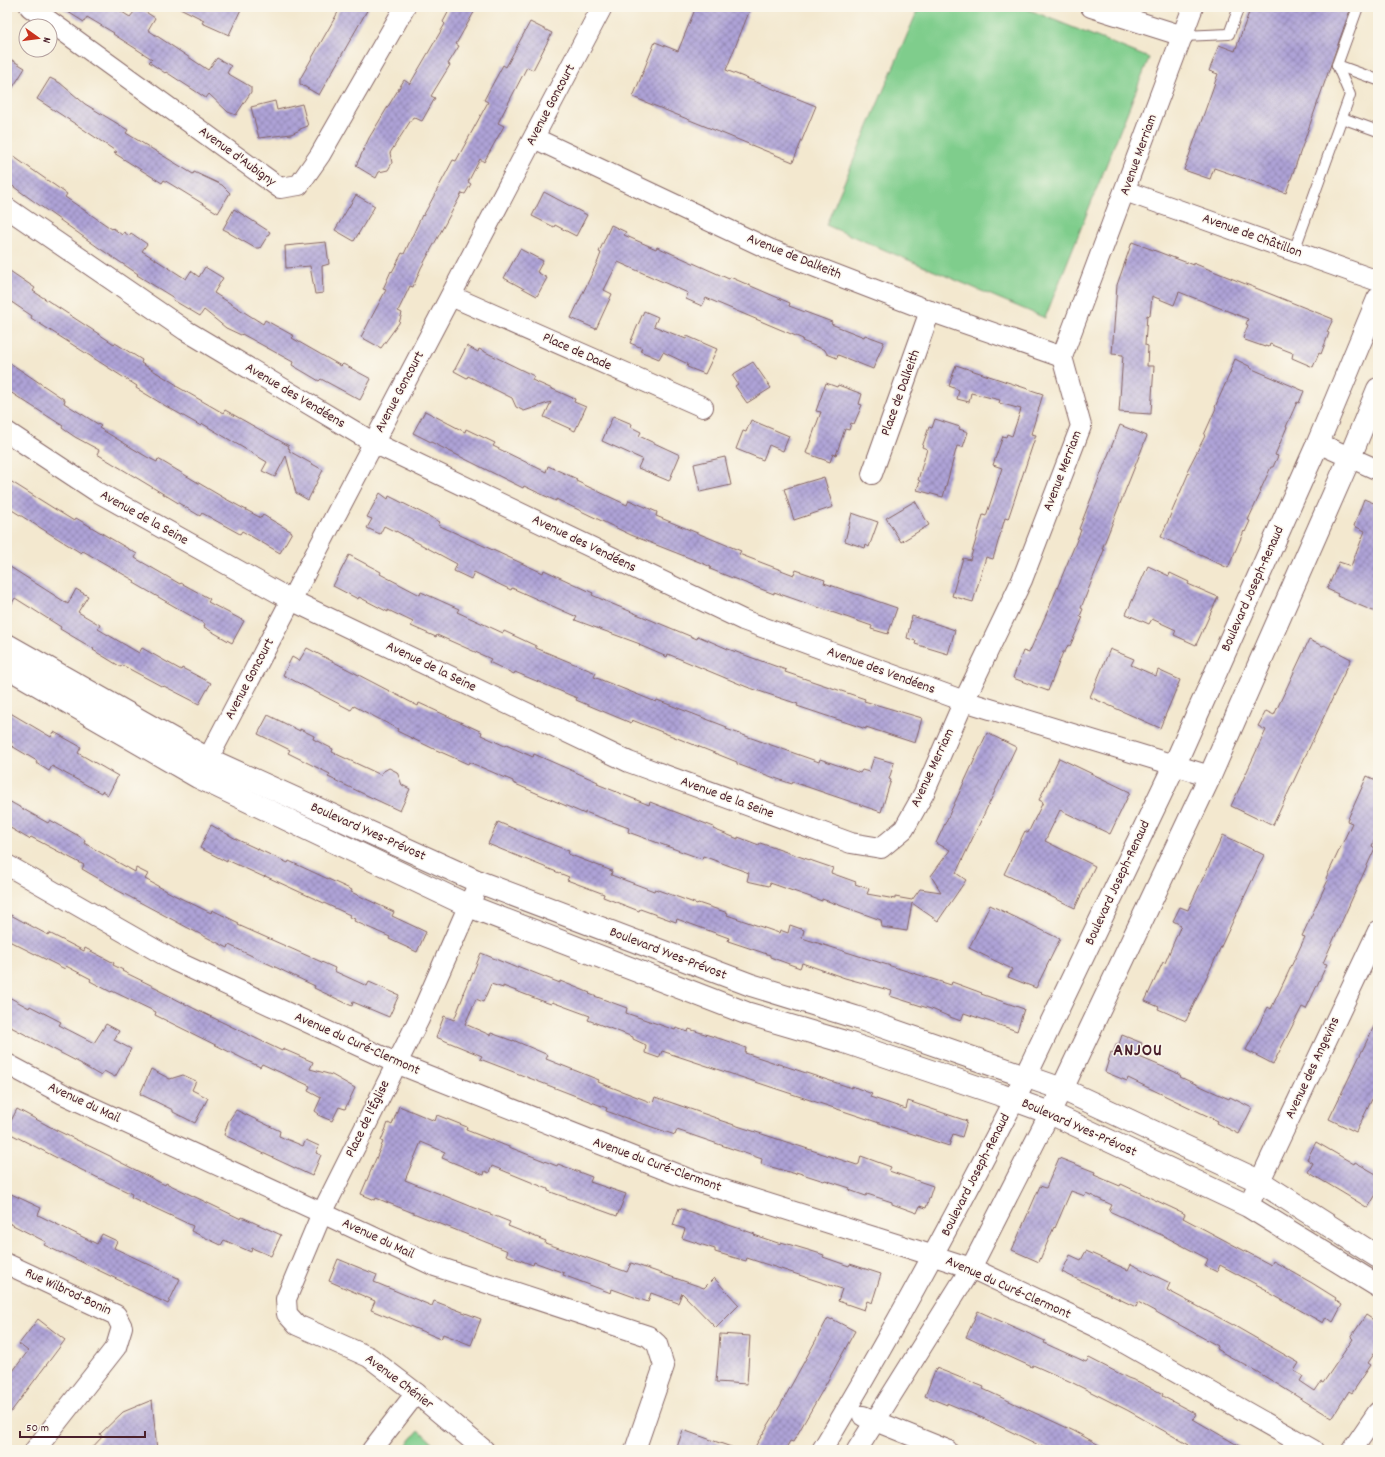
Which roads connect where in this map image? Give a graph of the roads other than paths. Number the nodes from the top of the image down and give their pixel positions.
1 (30, 7) edge
2 (405, 7) edge
3 (602, 7) edge
4 (1091, 7) edge
5 (1193, 7) edge
6 (1239, 7) edge
7 (1358, 7) edge
8 (1183, 36) junction
9 (1337, 65) junction
10 (1378, 80) edge
11 (1342, 118) junction
12 (1378, 131) edge
13 (534, 138) junction
14 (1125, 191) junction
15 (7, 208) edge
16 (1294, 251) junction
17 (1378, 281) edge
18 (451, 296) junction
19 (1378, 299) edge
20 (930, 311) junction
21 (1062, 357) junction
22 (1378, 389) edge
23 (702, 407) dead end
24 (7, 432) edge
25 (374, 443) junction
26 (1318, 443) junction
27 (1350, 457) junction
28 (1378, 470) edge
29 (872, 474) dead end
30 (291, 600) junction
31 (7, 645) edge
32 (7, 667) edge
33 (964, 701) junction
34 (1175, 764) junction
35 (203, 768) junction
36 (1210, 776) junction
37 (881, 848) joint
38 (7, 865) edge
39 (479, 882) junction
40 (469, 906) junction
41 (1378, 931) edge
42 (745, 983) junction
43 (736, 1010) junction
44 (396, 1063) junction
45 (7, 1064) edge
46 (1026, 1077) junction
47 (1062, 1089) junction
48 (1015, 1099) junction
49 (1050, 1113) junction
50 (1259, 1181) junction
51 (1248, 1206) junction
52 (322, 1213) junction
53 (934, 1256) junction
54 (1378, 1257) edge
55 (7, 1264) edge
56 (971, 1268) junction
57 (1378, 1286) edge
58 (287, 1314) joint
59 (416, 1393) junction
60 (846, 1410) junction
61 (1378, 1412) edge
62 (874, 1420) junction
63 (35, 1450) edge
64 (372, 1450) edge
65 (484, 1450) edge
66 (635, 1450) edge
67 (822, 1450) edge
68 (857, 1450) edge
69 (947, 1450) edge
70 (1313, 1450) edge
71 (1352, 1450) edge

1 - 2 street, Avenue d'Aubigny
3 - 13 street, Avenue Goncourt
4 - 8 street
5 - 8 street, Avenue Merriam
6 - 8 lane
7 - 9 lane
8 - 14 street, Avenue Merriam
9 - 10 lane
9 - 11 lane
11 - 12 lane
11 - 16 lane
13 - 18 street, Avenue Goncourt
13 - 20 street, Avenue de Dalkeith
14 - 16 street, Avenue de Châtillon
14 - 21 street, Avenue Merriam
15 - 25 street, Avenue des Vendéens
16 - 17 street, Avenue de Châtillon
18 - 23 street, Place de Dade
18 - 25 street, Avenue Goncourt
19 - 26 street, Boulevard Joseph-Renaud
20 - 21 street, Avenue de Dalkeith
20 - 29 street, Place de Dalkeith
21 - 33 street, Avenue Merriam
22 - 27 street
24 - 30 street, Avenue de la Seine
25 - 30 street, Avenue Goncourt
25 - 33 street, Avenue des Vendéens
26 - 27 street
26 - 34 street, Boulevard Joseph-Renaud
27 - 28 street
27 - 36 street
30 - 35 street, Avenue Goncourt
30 - 37 street, Avenue de la Seine
31 - 35 street, Boulevard Yves-Prévost
32 - 35 street, Boulevard Yves-Prévost
33 - 34 street, Avenue des Vendéens
33 - 37 street, Avenue Merriam
34 - 36 street, Avenue des Vendéens
34 - 46 street, Boulevard Joseph-Renaud
35 - 39 street, Boulevard Yves-Prévost
35 - 40 street, Boulevard Yves-Prévost
36 - 47 street
38 - 44 street, Avenue du Curé-Clermont
39 - 40 street, Place de l'Église
39 - 42 street, Boulevard Yves-Prévost
40 - 43 street, Boulevard Yves-Prévost
40 - 44 street, Place de l'Église
41 - 50 street, Avenue des Angevins
42 - 43 street, Boulevard Yves-Prévost
42 - 46 street, Boulevard Yves-Prévost
43 - 48 street, Boulevard Yves-Prévost
44 - 52 street, Place de l'Église
44 - 53 street, Avenue du Curé-Clermont
45 - 52 street, Avenue du Mail
46 - 47 street, Boulevard Yves-Prévost
46 - 48 street, Boulevard Joseph-Renaud
47 - 49 street
47 - 50 street, Boulevard Yves-Prévost
48 - 49 street, Boulevard Yves-Prévost
48 - 53 street, Boulevard Joseph-Renaud
49 - 51 street, Boulevard Yves-Prévost
49 - 56 street
50 - 51 street, Avenue des Angevins
50 - 54 street, Boulevard Yves-Prévost
51 - 57 street, Boulevard Yves-Prévost
52 - 58 street, Place de l'Église
52 - 66 street, Avenue du Mail
53 - 56 street, Avenue du Curé-Clermont
53 - 60 street, Boulevard Joseph-Renaud
55 - 63 street, Rue Wilbrod-Bonin
56 - 62 street
56 - 70 street, Avenue du Curé-Clermont
58 - 59 street, Avenue Chénier
59 - 64 street
59 - 65 street, Avenue Chénier
60 - 62 street
60 - 67 street, Boulevard Joseph-Renaud
61 - 71 street
62 - 68 street
62 - 69 street

